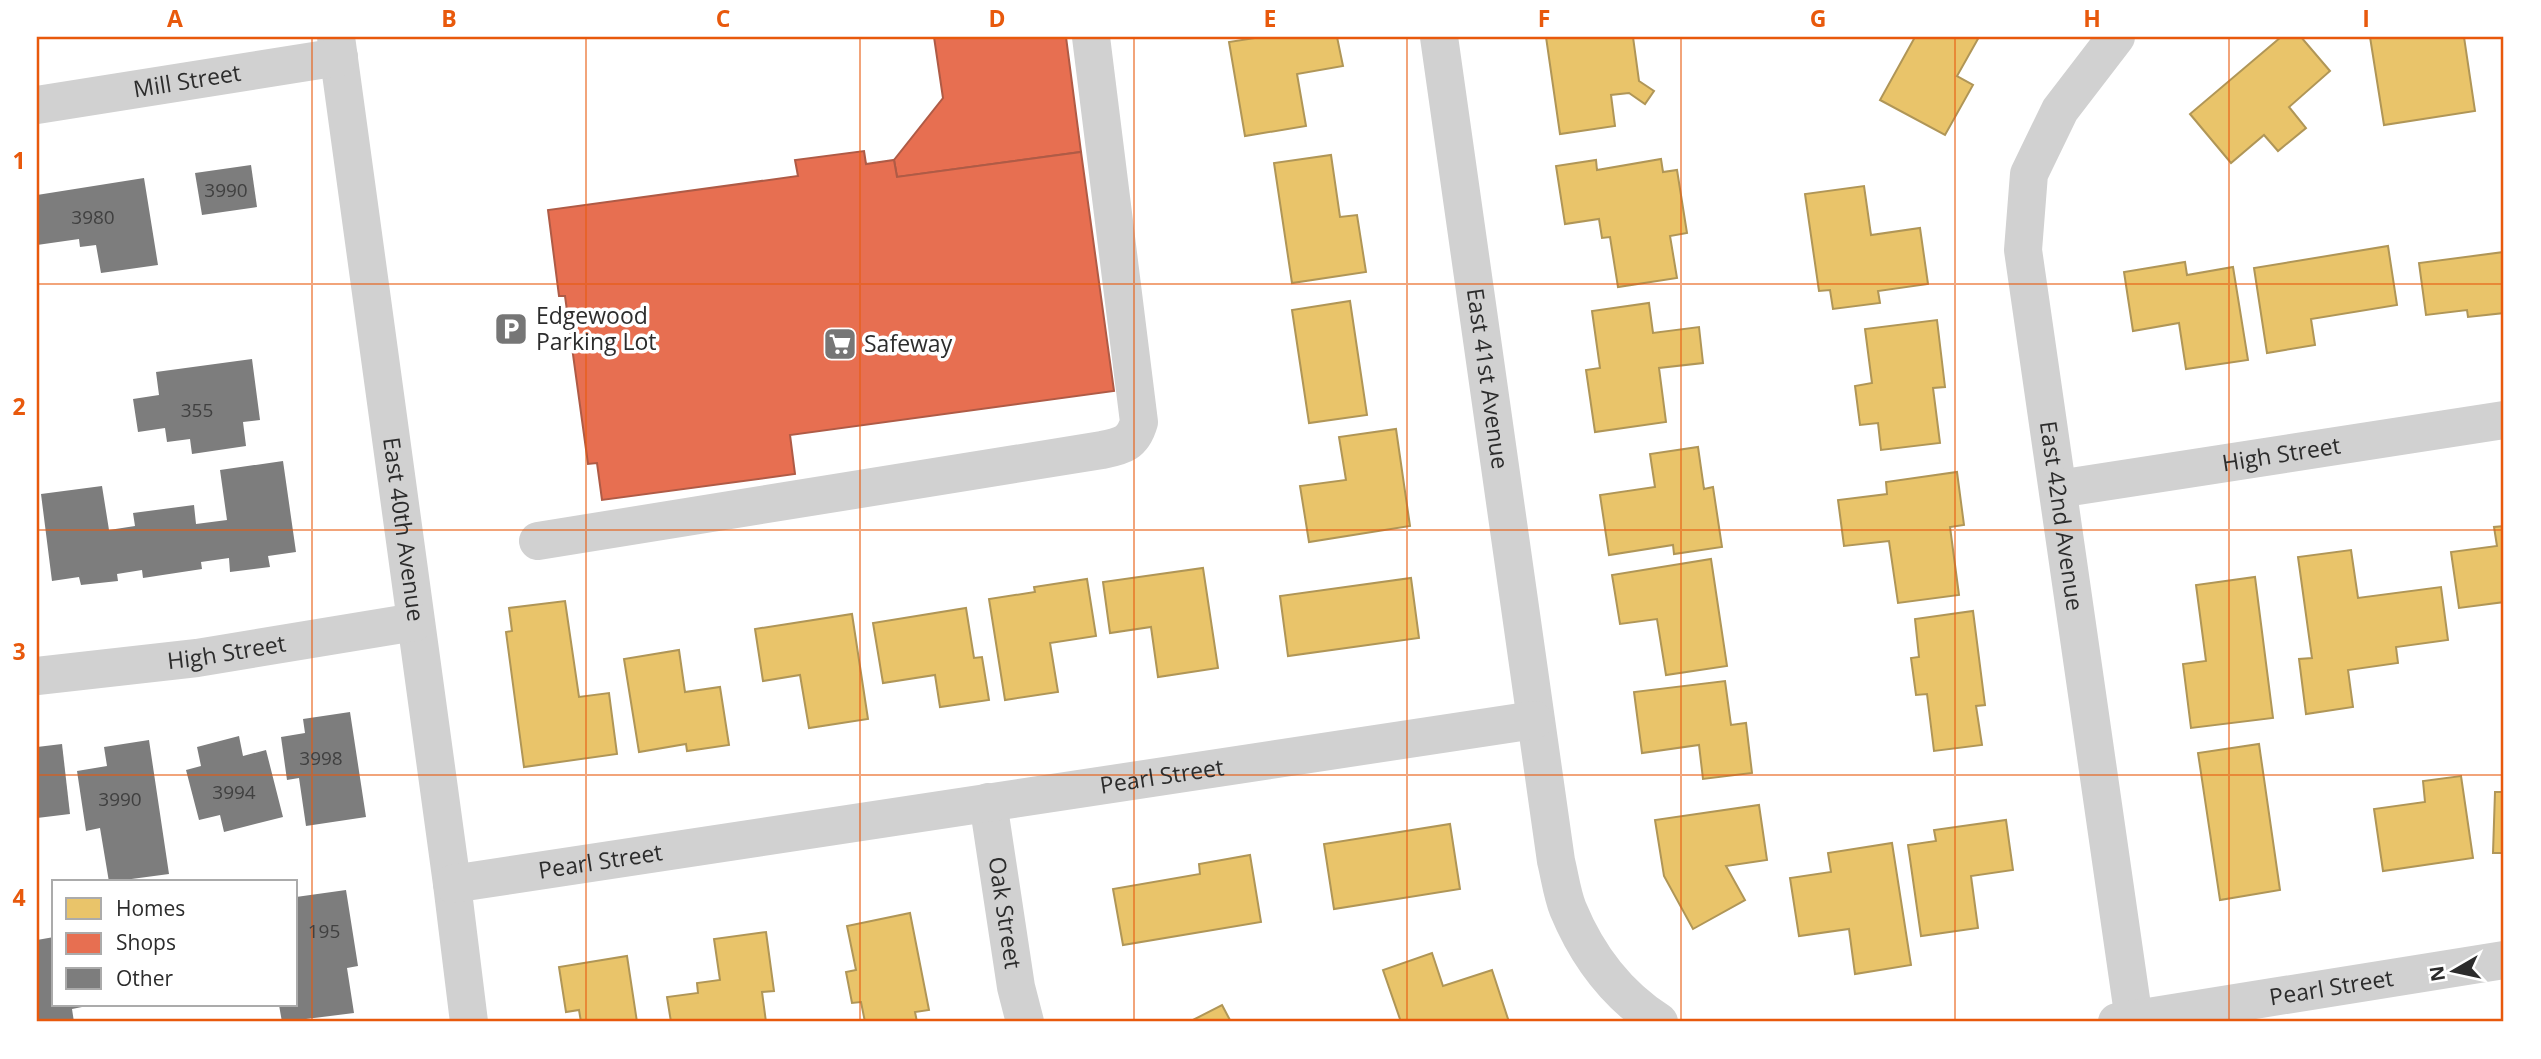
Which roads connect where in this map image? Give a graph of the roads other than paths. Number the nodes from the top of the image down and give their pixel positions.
1 (1091, 37) edge
2 (1439, 37) edge
3 (2116, 37) edge
4 (338, 47) edge
5 (37, 105) edge
6 (2504, 420) edge
7 (2058, 489) junction
8 (538, 541) dead end
9 (415, 622) junction
10 (37, 677) edge
11 (1534, 720) junction
12 (988, 803) junction
13 (452, 884) junction
14 (2504, 960) edge
15 (2126, 1021) edge
16 (468, 1022) edge
17 (1025, 1022) edge
18 (1659, 1022) edge

1 - 8 street
2 - 11 street, East 41st Avenue
3 - 7 street, East 42nd Avenue
4 - 5 street, Mill Street
4 - 9 street, East 40th Avenue
6 - 7 street, High Street
7 - 15 street, East 42nd Avenue
9 - 10 street, High Street
9 - 13 street, East 40th Avenue
11 - 12 street, Pearl Street
11 - 18 street
12 - 13 street, Pearl Street
12 - 17 street, Oak Street
13 - 16 street, East 40th Avenue
14 - 15 street, Pearl Street

